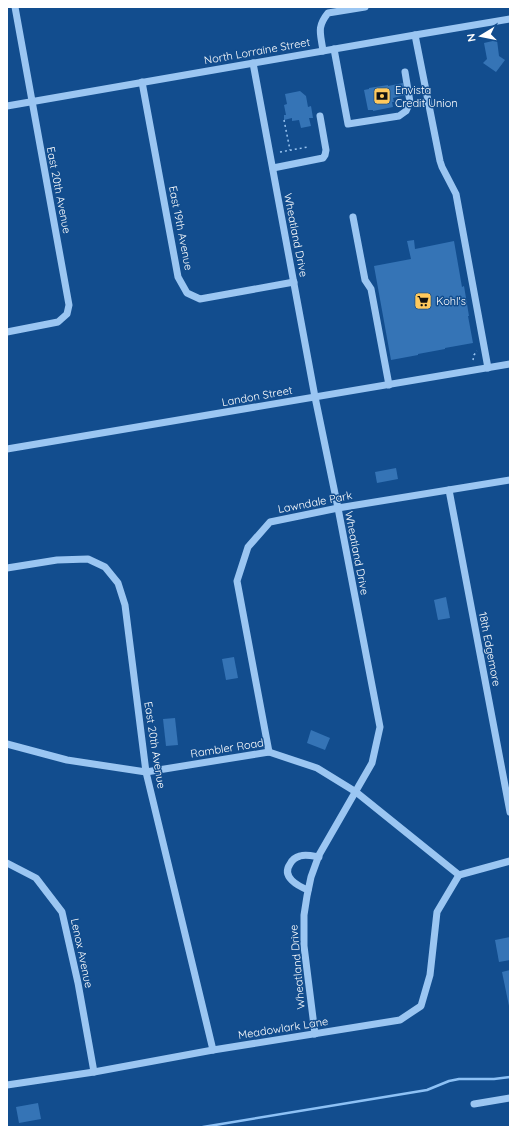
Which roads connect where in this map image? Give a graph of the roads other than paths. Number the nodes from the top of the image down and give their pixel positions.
1 (15, 7) edge
2 (365, 7) edge
3 (510, 19) edge
4 (415, 35) junction
5 (334, 49) junction
6 (324, 51) junction
7 (253, 63) junction
8 (405, 72) dead end
9 (142, 82) junction
10 (32, 101) junction
11 (7, 106) edge
12 (320, 116) dead end
13 (272, 168) junction
14 (353, 217) dead end
15 (294, 282) junction
16 (7, 332) edge
17 (510, 364) edge
18 (488, 368) junction
19 (389, 385) junction
20 (315, 397) junction
21 (7, 449) edge
22 (510, 480) edge
23 (449, 490) junction
24 (338, 508) junction
25 (7, 568) edge
26 (7, 744) edge
27 (269, 752) junction
28 (146, 772) junction
29 (356, 792) junction
30 (510, 812) edge
31 (319, 857) junction
32 (510, 861) edge
33 (7, 863) edge
34 (459, 875) junction
35 (308, 890) junction
36 (315, 1034) junction
37 (213, 1050) junction
38 (94, 1072) junction
39 (7, 1085) edge
40 (510, 1098) edge
41 (474, 1104) dead end

1 - 10 street, East 20th Avenue
2 - 6 street
3 - 4 street, North Lorraine Street
4 - 5 street, North Lorraine Street
4 - 18 street
5 - 6 street, North Lorraine Street
5 - 8 street
6 - 7 street, North Lorraine Street
7 - 9 street, North Lorraine Street
7 - 13 street, Wheatland Drive
9 - 10 street, North Lorraine Street
9 - 15 street, East 19th Avenue
10 - 11 street, North Lorraine Street
10 - 16 street, East 20th Avenue
12 - 13 street
13 - 15 street, Wheatland Drive
14 - 19 street
15 - 20 street, Wheatland Drive
17 - 18 street, Landon Street
18 - 19 street, Landon Street
19 - 20 street, Landon Street
20 - 21 street, Landon Street
20 - 24 street, Wheatland Drive
22 - 23 street, Lawndale Park
23 - 24 street, Lawndale Park
23 - 30 street, 18th Edgemore
24 - 27 street, Lawndale Park
24 - 29 street, Wheatland Drive
25 - 28 street, East 20th Avenue
26 - 28 street, Rambler Road
27 - 28 street, Rambler Road
27 - 29 street, Rambler Road
28 - 37 street, East 20th Avenue
29 - 31 street, Wheatland Drive
29 - 34 street, Rambler Road
31 - 35 street, Wheatland Drive
31 - 35 street
32 - 34 street
33 - 38 street, Lenox Avenue
34 - 36 street, Meadowlark Lane
35 - 36 street, Wheatland Drive
36 - 37 street, Meadowlark Lane
37 - 38 street, Meadowlark Lane
38 - 39 street, Meadowlark Lane
40 - 41 street

